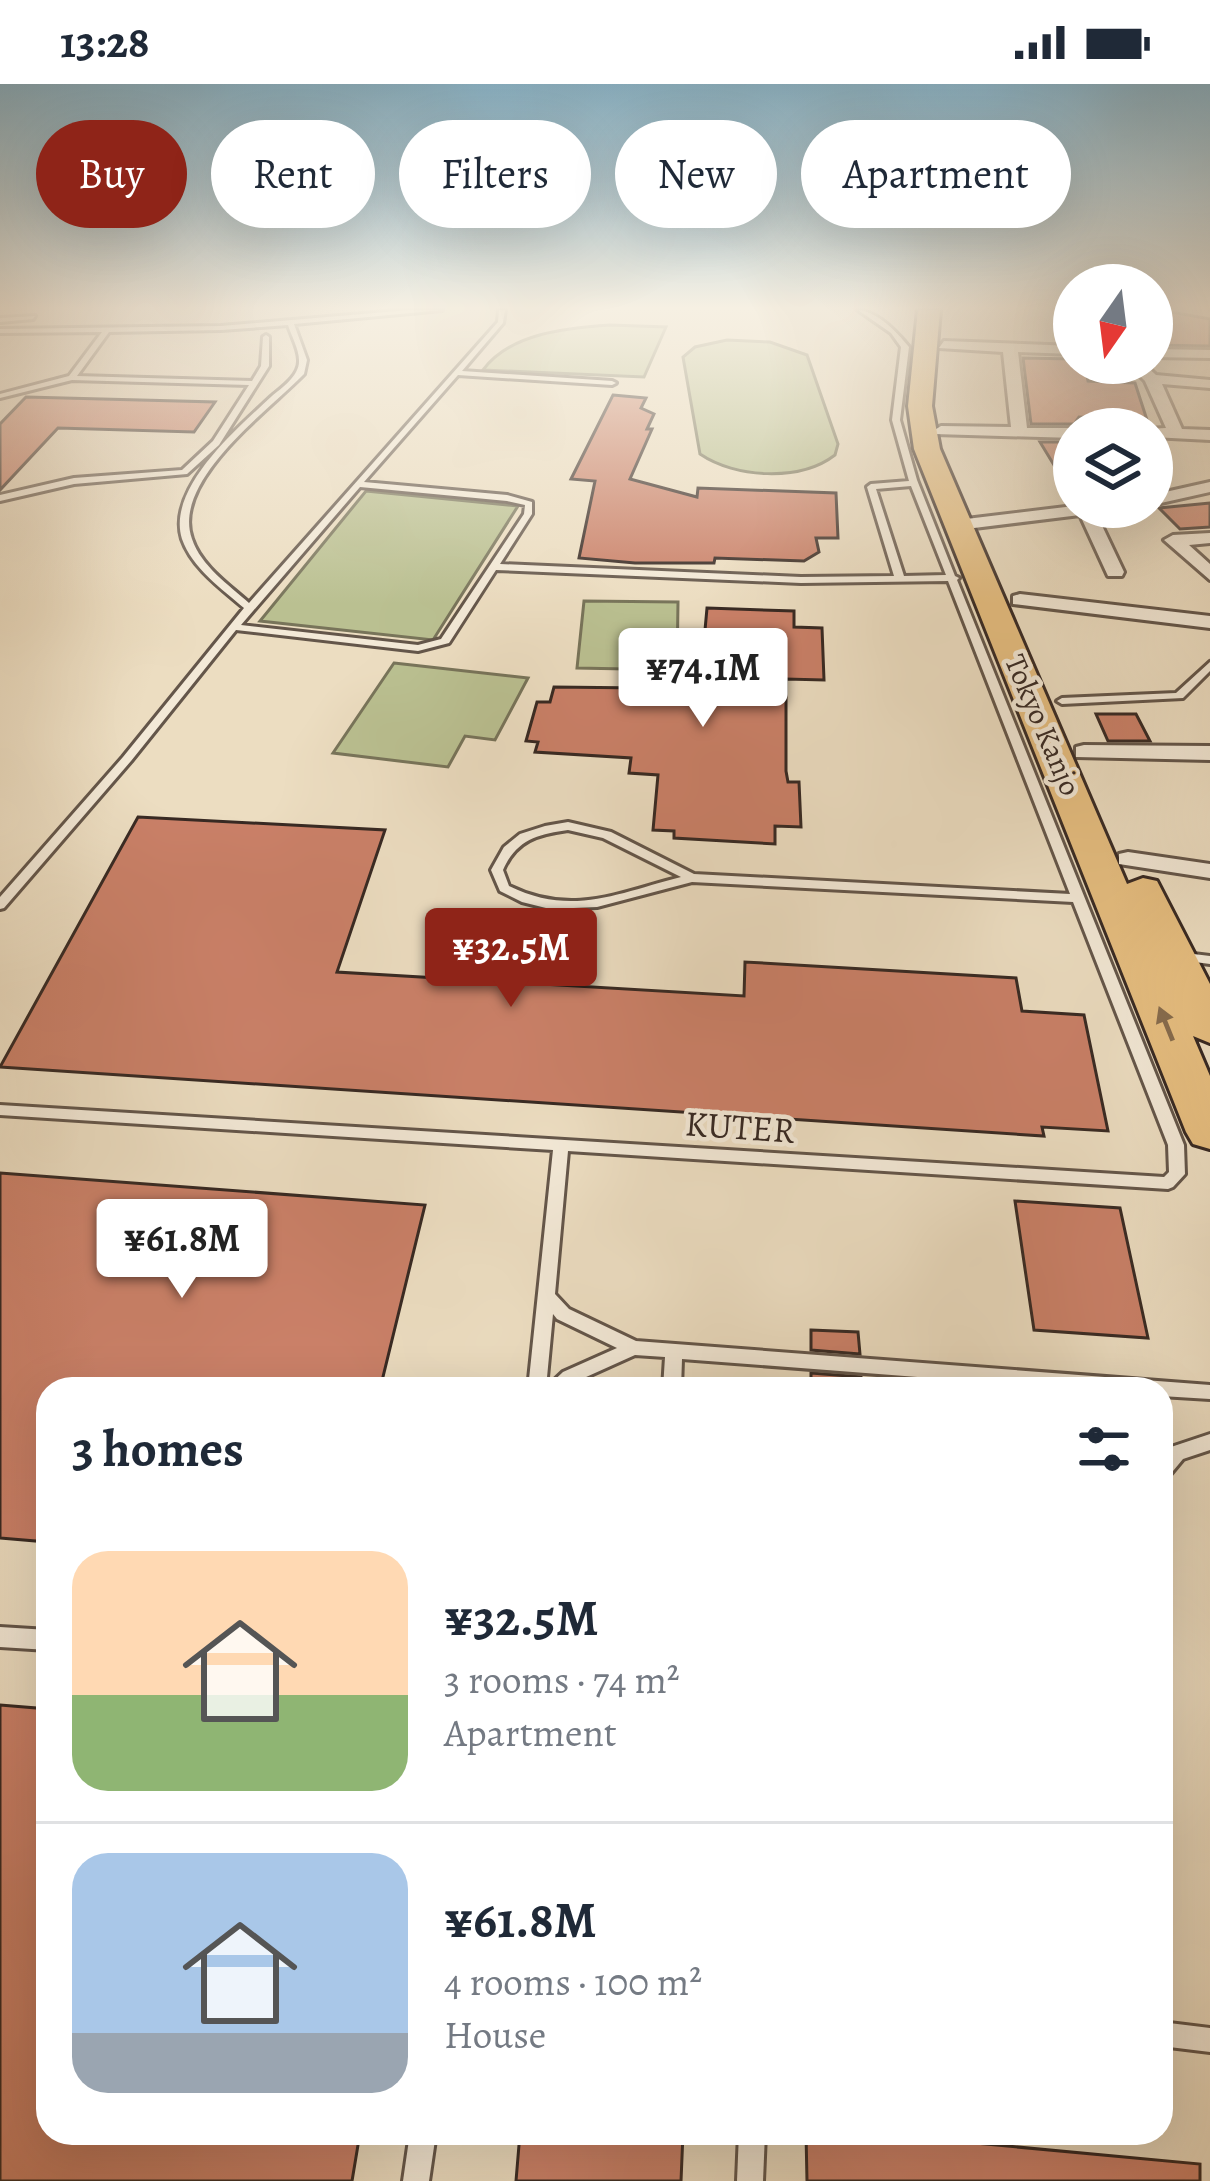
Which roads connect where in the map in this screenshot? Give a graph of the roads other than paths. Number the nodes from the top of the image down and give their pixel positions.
1 (238, 408) edge
2 (266, 408) edge
3 (426, 408) edge
4 (897, 408) edge
5 (921, 408) edge
6 (942, 408) edge
7 (1017, 408) edge
8 (1165, 408) edge
9 (941, 431) junction
10 (1176, 432) joint
11 (1053, 433) edge
12 (1020, 434) junction
13 (1210, 435) edge
14 (914, 483) junction
15 (358, 484) junction
16 (1210, 487) edge
17 (1173, 495) edge
18 (0, 498) edge
19 (1053, 514) edge
20 (970, 525) junction
21 (1102, 528) edge
22 (1210, 538) edge
23 (494, 567) junction
24 (1115, 572) dead end
25 (1210, 574) edge
26 (954, 578) junction
27 (900, 579) junction
28 (1020, 600) junction
29 (249, 608) junction
30 (1210, 622) edge
31 (234, 627) junction
32 (1210, 665) edge
33 (1062, 701) junction
34 (1084, 752) junction
35 (1210, 753) edge
36 (1128, 860) junction
37 (1210, 871) edge
38 (692, 878) junction
39 (1077, 898) junction
40 (0, 905) edge
41 (1175, 955) junction
42 (1210, 960) edge
43 (1210, 1028) edge
44 (0, 1110) edge
45 (1210, 1132) edge
46 (561, 1144) junction
47 (547, 1297) junction
48 (634, 1348) junction
49 (674, 1350) junction
50 (538, 1377) edge
51 (569, 1377) edge
52 (673, 1377) edge
53 (1019, 1377) edge
54 (1173, 1389) edge
55 (1210, 1392) edge
56 (1210, 1442) edge
57 (1173, 1458) edge
58 (0, 1637) edge
59 (36, 1639) edge
60 (1173, 2035) edge
61 (1210, 2040) edge
62 (421, 2145) edge
63 (752, 2145) edge
64 (416, 2181) edge
65 (750, 2181) edge

1 - 18 lane
2 - 29 lane
3 - 15 lane
4 - 14 lane
5 - 20 highway, Tokyo Kanjo
6 - 9 highway, Tokyo Kanjo
7 - 12 street
8 - 10 street
9 - 12 street
9 - 20 highway, Tokyo Kanjo
10 - 13 street
11 - 12 street
14 - 26 lane
14 - 27 lane
15 - 23 lane
15 - 29 lane
16 - 17 street
19 - 20 street
20 - 28 highway, Tokyo Kanjo
45 -> 20 highway, Tokyo Kanjo
21 - 24 street
22 - 25 street
23 - 27 lane
23 - 31 lane
26 - 27 lane
26 - 39 lane
28 - 30 street
28 - 33 highway, Tokyo Kanjo
29 - 31 lane
31 - 40 lane
32 - 33 lane
33 - 34 highway, Tokyo Kanjo
34 - 35 street
34 - 36 highway, Tokyo Kanjo
36 - 37 street
36 - 41 highway, Tokyo Kanjo
38 - 38 lane
38 - 39 lane
39 - 46 lane, KUTER
41 - 42 lane
41 - 43 highway, Tokyo Kanjo
44 - 46 lane, KUTER
46 - 47 lane
47 - 48 lane
47 - 50 lane
48 - 49 lane
48 - 51 lane
49 - 52 lane
49 - 53 lane
54 - 55 lane
56 - 57 lane
58 - 59 lane
60 - 61 lane
62 - 64 lane
63 - 65 lane

